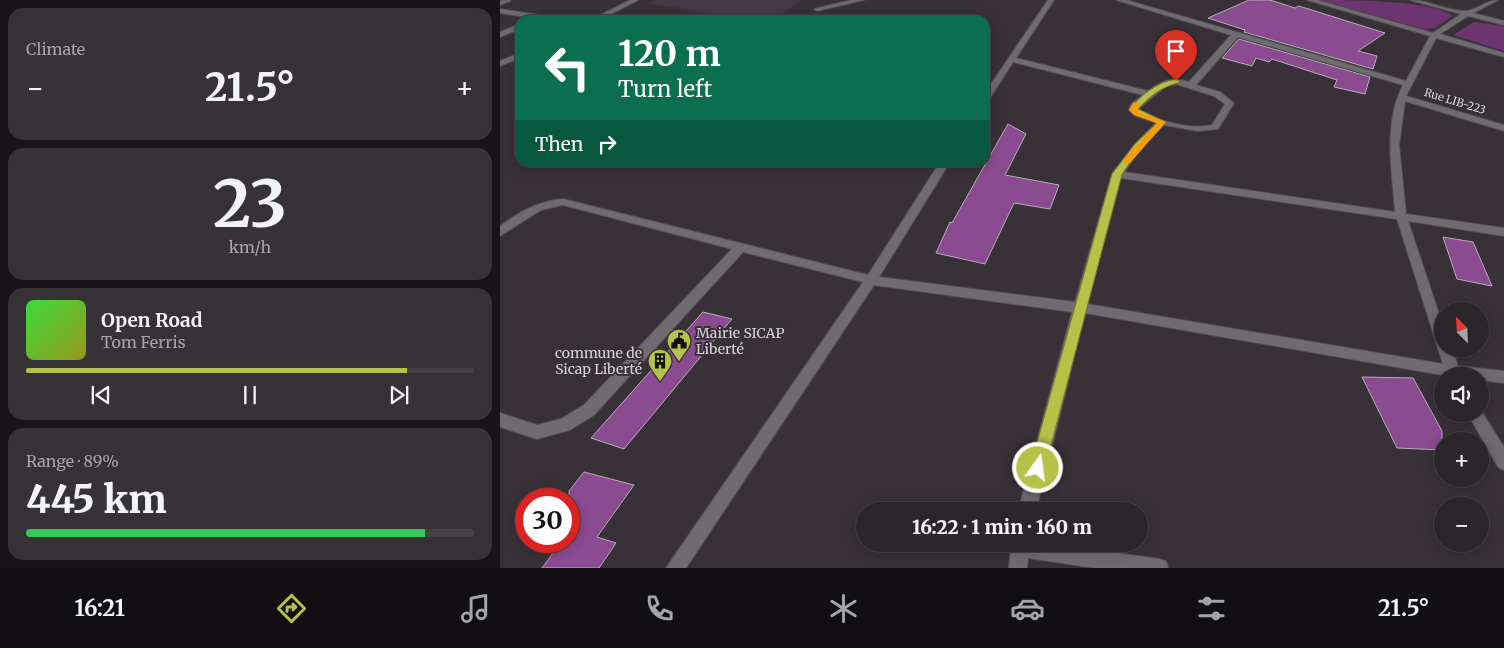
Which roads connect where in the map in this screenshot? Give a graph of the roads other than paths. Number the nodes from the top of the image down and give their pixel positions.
1 (508, 0) edge
2 (635, 0) edge
3 (861, 0) edge
4 (1051, 0) edge
5 (1119, 0) edge
6 (1310, 0) edge
7 (1413, 0) edge
8 (1495, 0) edge
9 (500, 3) edge
10 (817, 9) dead end
11 (500, 11) edge
12 (1466, 14) junction
13 (518, 15) edge
14 (604, 15) edge
15 (1504, 24) edge
16 (515, 28) edge
17 (1237, 33) junction
18 (500, 35) edge
19 (1434, 36) junction
20 (1504, 56) edge
21 (515, 57) edge
22 (1010, 59) junction
23 (500, 64) edge
24 (1408, 84) junction
25 (1191, 85) junction
26 (990, 91) edge
27 (1148, 94) junction
28 (1400, 97) junction
29 (1162, 122) junction
30 (1504, 128) edge
31 (942, 167) edge
32 (1117, 174) junction
33 (1401, 216) junction
34 (500, 232) edge
35 (1504, 232) edge
36 (741, 248) junction
37 (871, 280) junction
38 (1082, 308) junction
39 (1434, 317) edge
40 (1434, 370) edge
41 (1489, 376) edge
42 (1504, 377) edge
43 (500, 420) edge
44 (1481, 422) edge
45 (1504, 462) edge
46 (1029, 502) edge
47 (1019, 552) edge
48 (1058, 552) edge
49 (675, 568) edge
50 (1018, 568) edge
51 (1159, 568) edge

1 - 9 street
2 - 14 street
3 - 10 street
4 - 22 street
5 - 17 street
6 - 19 street
7 - 12 street
8 - 12 street
11 - 13 street
12 - 15 street
12 - 19 street
16 - 18 street
17 - 24 street
17 - 25 street
19 - 20 street
19 - 24 street
21 - 23 street
22 - 26 street
22 - 27 street
24 - 28 street
25 - 27 street
25 - 29 street
27 - 29 street
28 - 30 street, Rue LIB-223
28 - 33 street
29 - 32 street
31 - 37 street
32 - 33 street
32 - 38 street
33 - 35 street
33 - 39 street
34 - 36 street
36 - 37 street
36 - 43 street
37 - 38 street
37 - 49 street
38 - 40 street
38 - 46 street
41 - 42 street
44 - 45 street
47 - 50 street
48 - 51 street

